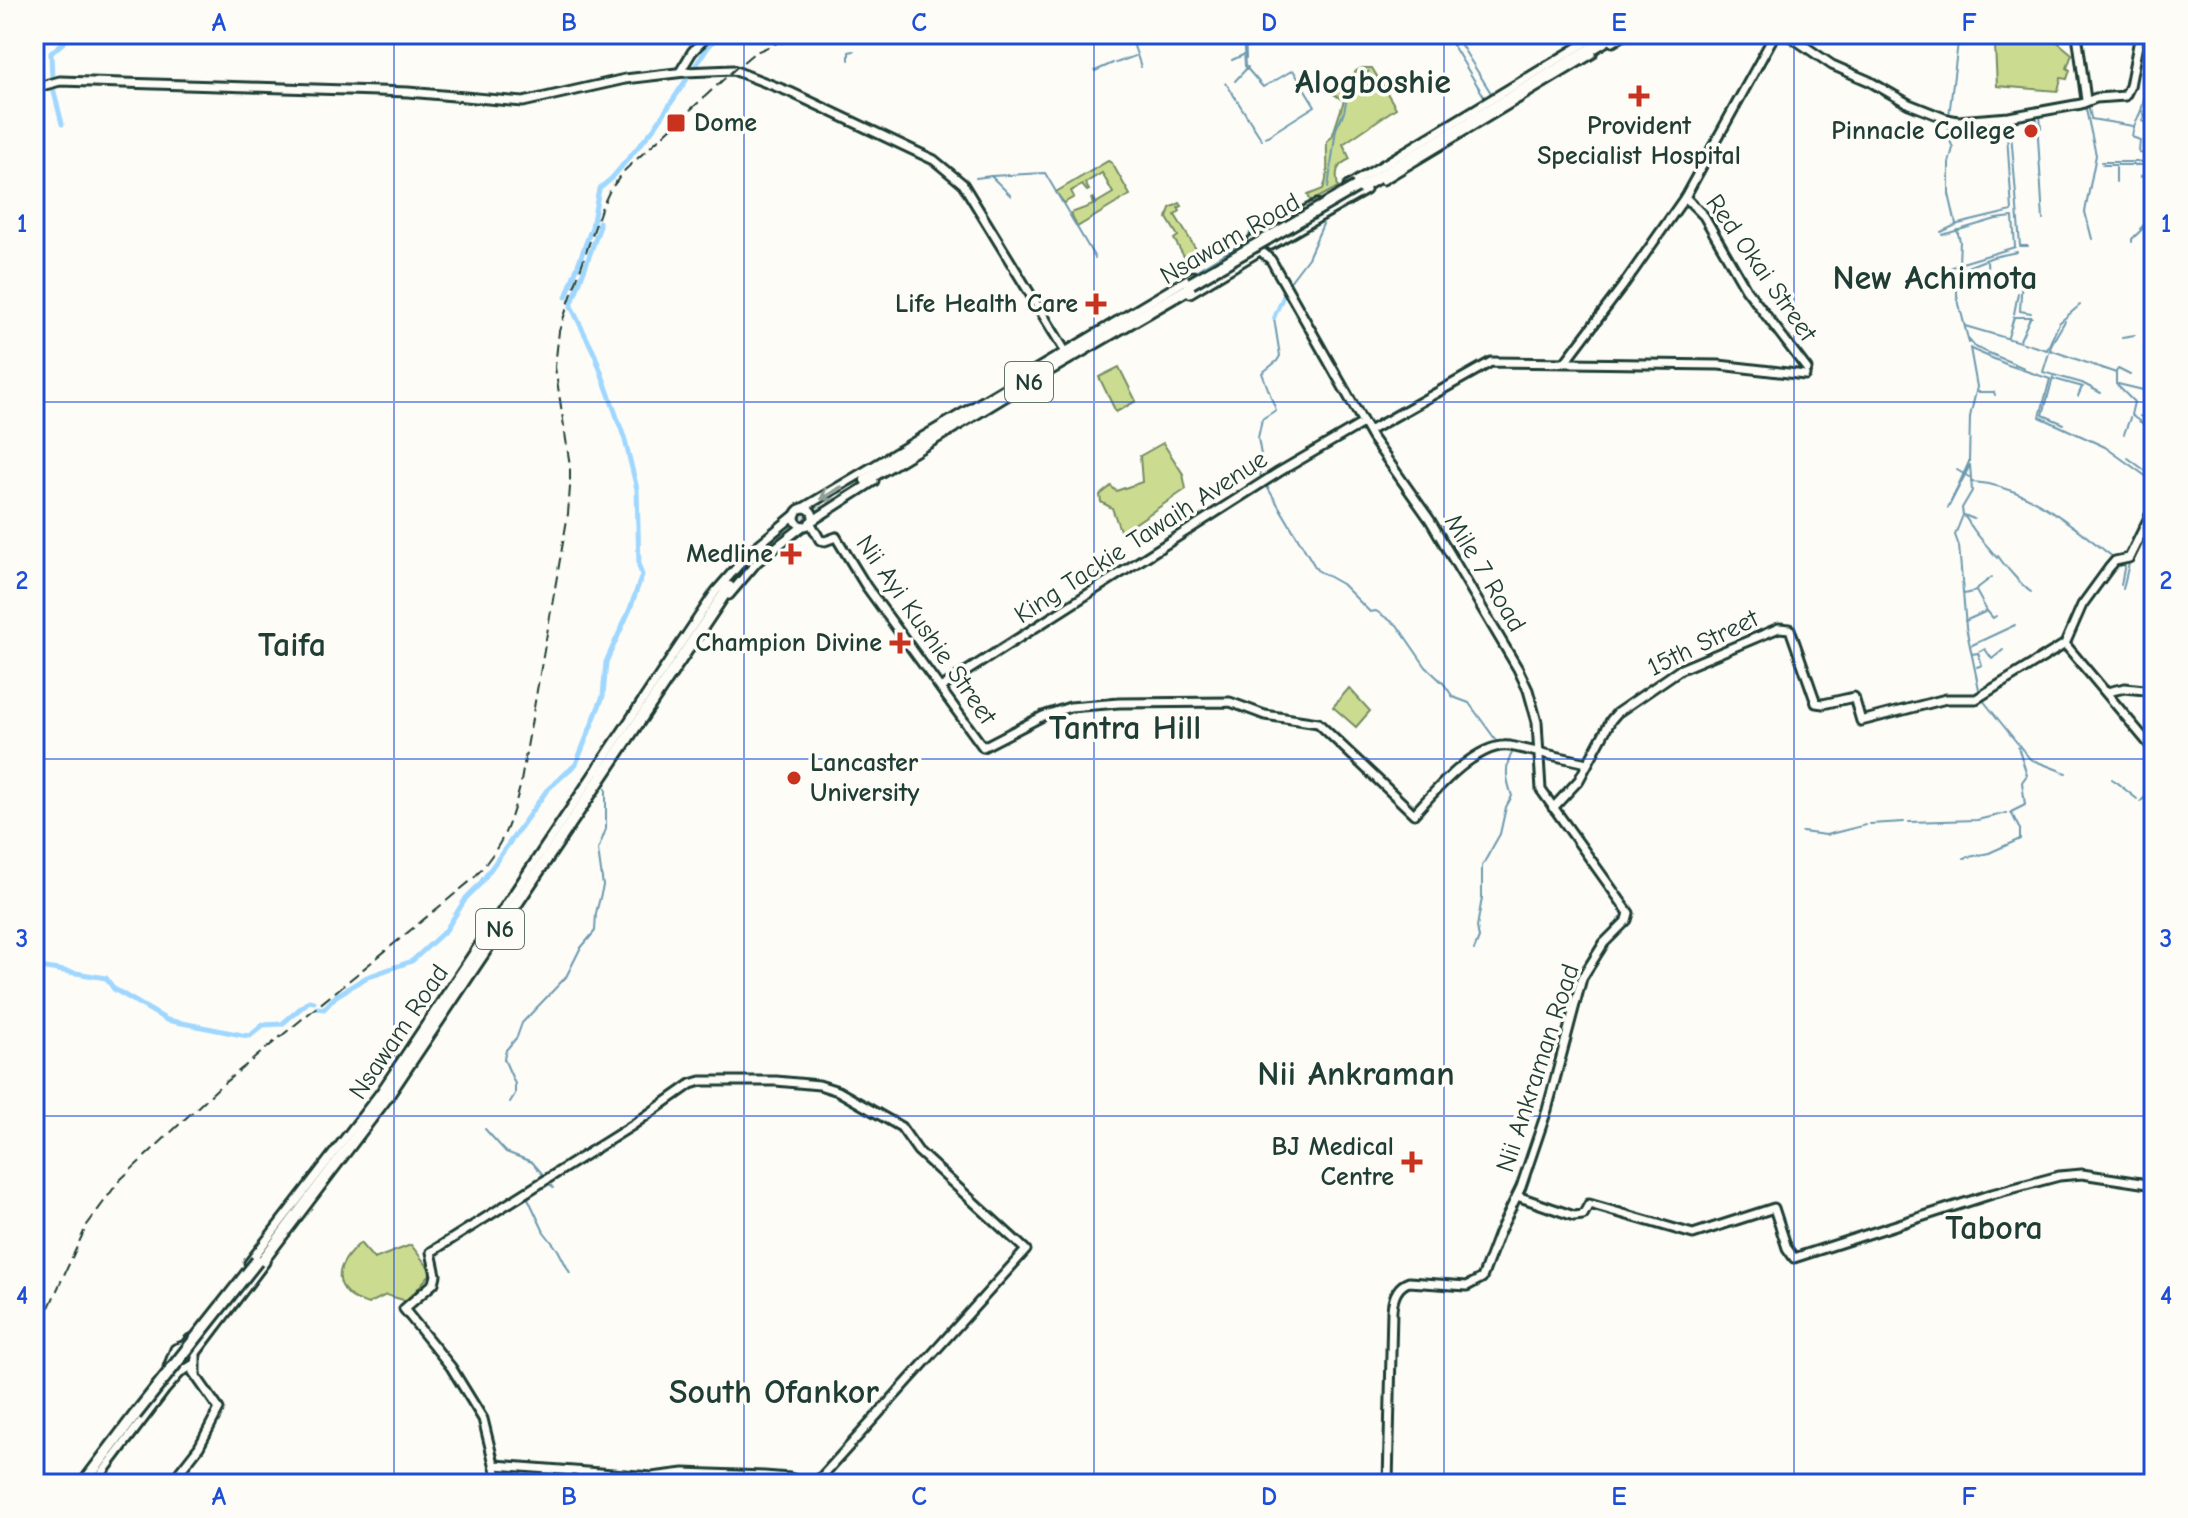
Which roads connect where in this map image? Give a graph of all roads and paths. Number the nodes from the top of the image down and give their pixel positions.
1 (709, 34) edge
2 (1600, 34) edge
3 (1609, 34) edge
4 (1616, 34) edge
5 (1626, 34) edge
6 (1775, 34) edge
7 (1787, 34) edge
8 (2077, 34) edge
9 (2140, 34) edge
10 (683, 72) junction
11 (34, 88) edge
12 (2086, 100) junction
13 (1357, 189) junction
14 (1685, 197) junction
15 (1263, 235) junction
16 (1253, 242) junction
17 (1265, 250) junction
18 (1065, 351) junction
19 (1566, 361) junction
20 (1363, 423) junction
21 (1369, 431) junction
22 (866, 479) tunnel mouth
23 (2154, 507) edge
24 (799, 511) junction
25 (808, 525) junction
26 (727, 586) tunnel mouth
27 (2065, 644) junction
28 (942, 687) junction
29 (2154, 691) edge
30 (2107, 692) junction
31 (2154, 750) edge
32 (1540, 753) junction
33 (1587, 763) junction
34 (1553, 808) junction
35 (1629, 916) joint
36 (2154, 1185) edge
37 (1517, 1196) junction
38 (185, 1345) junction
39 (196, 1353) junction
40 (173, 1361) junction
41 (189, 1368) junction
42 (137, 1417) junction
43 (495, 1465) junction
44 (105, 1466) junction
45 (86, 1484) edge
46 (170, 1484) edge
47 (499, 1484) edge
48 (806, 1484) edge
49 (815, 1484) edge
50 (1278, 1484) edge
51 (1288, 1484) edge
52 (1388, 1484) edge

1 - 10 street
2 - 15 street
3 - 13 highway, Nsawam Road / N6
4 - 13 highway, Nsawam Road / N6
5 - 17 street
6 - 14 street
7 - 12 street
8 - 12 street
9 - 12 street
10 - 11 street
10 - 18 street
13 - 22 highway, Nsawam Road / N6, bridge
14 - 19 street
14 - 19 street, Red Okai Street
15 - 16 street
15 - 17 street
16 - 17 street
16 - 18 street
17 - 20 street, Mile 7 Road
17 - 25 street
18 -> 24 street
19 - 21 street
20 - 21 street, Mile 7 Road
20 - 28 street, King Tackie Tawaih Avenue
21 - 32 street, Mile 7 Road
23 - 27 street
24 - 25 street
24 - 25 street
24 - 38 street
25 - 28 street, Nii Ayi Kushie Street
25 - 39 street
26 - 42 highway, Nsawam Road / N6, bridge
27 - 30 street
27 - 33 street, 15th Street
28 - 32 street, Nii Ayi Kushie Street
29 - 30 street
30 - 31 street
32 - 33 street
32 - 34 street, Mile 7 Road
33 - 34 street, 15th Street
34 - 35 street, Mile 7 Road
35 - 37 street, Nii Ankraman Road
36 - 37 street
37 - 52 street, Nii Ankraman Road
38 - 39 street
38 - 40 street
39 - 41 street
40 - 41 street
40 - 45 street
41 - 44 street
41 - 46 street
42 - 44 highway, Nsawam Road / N6
42 - 45 highway, Nsawam Road / N6
43 - 47 street
43 - 48 street
43 - 49 street
44 - 45 highway, Nsawam Road / N6
50 - 51 street

